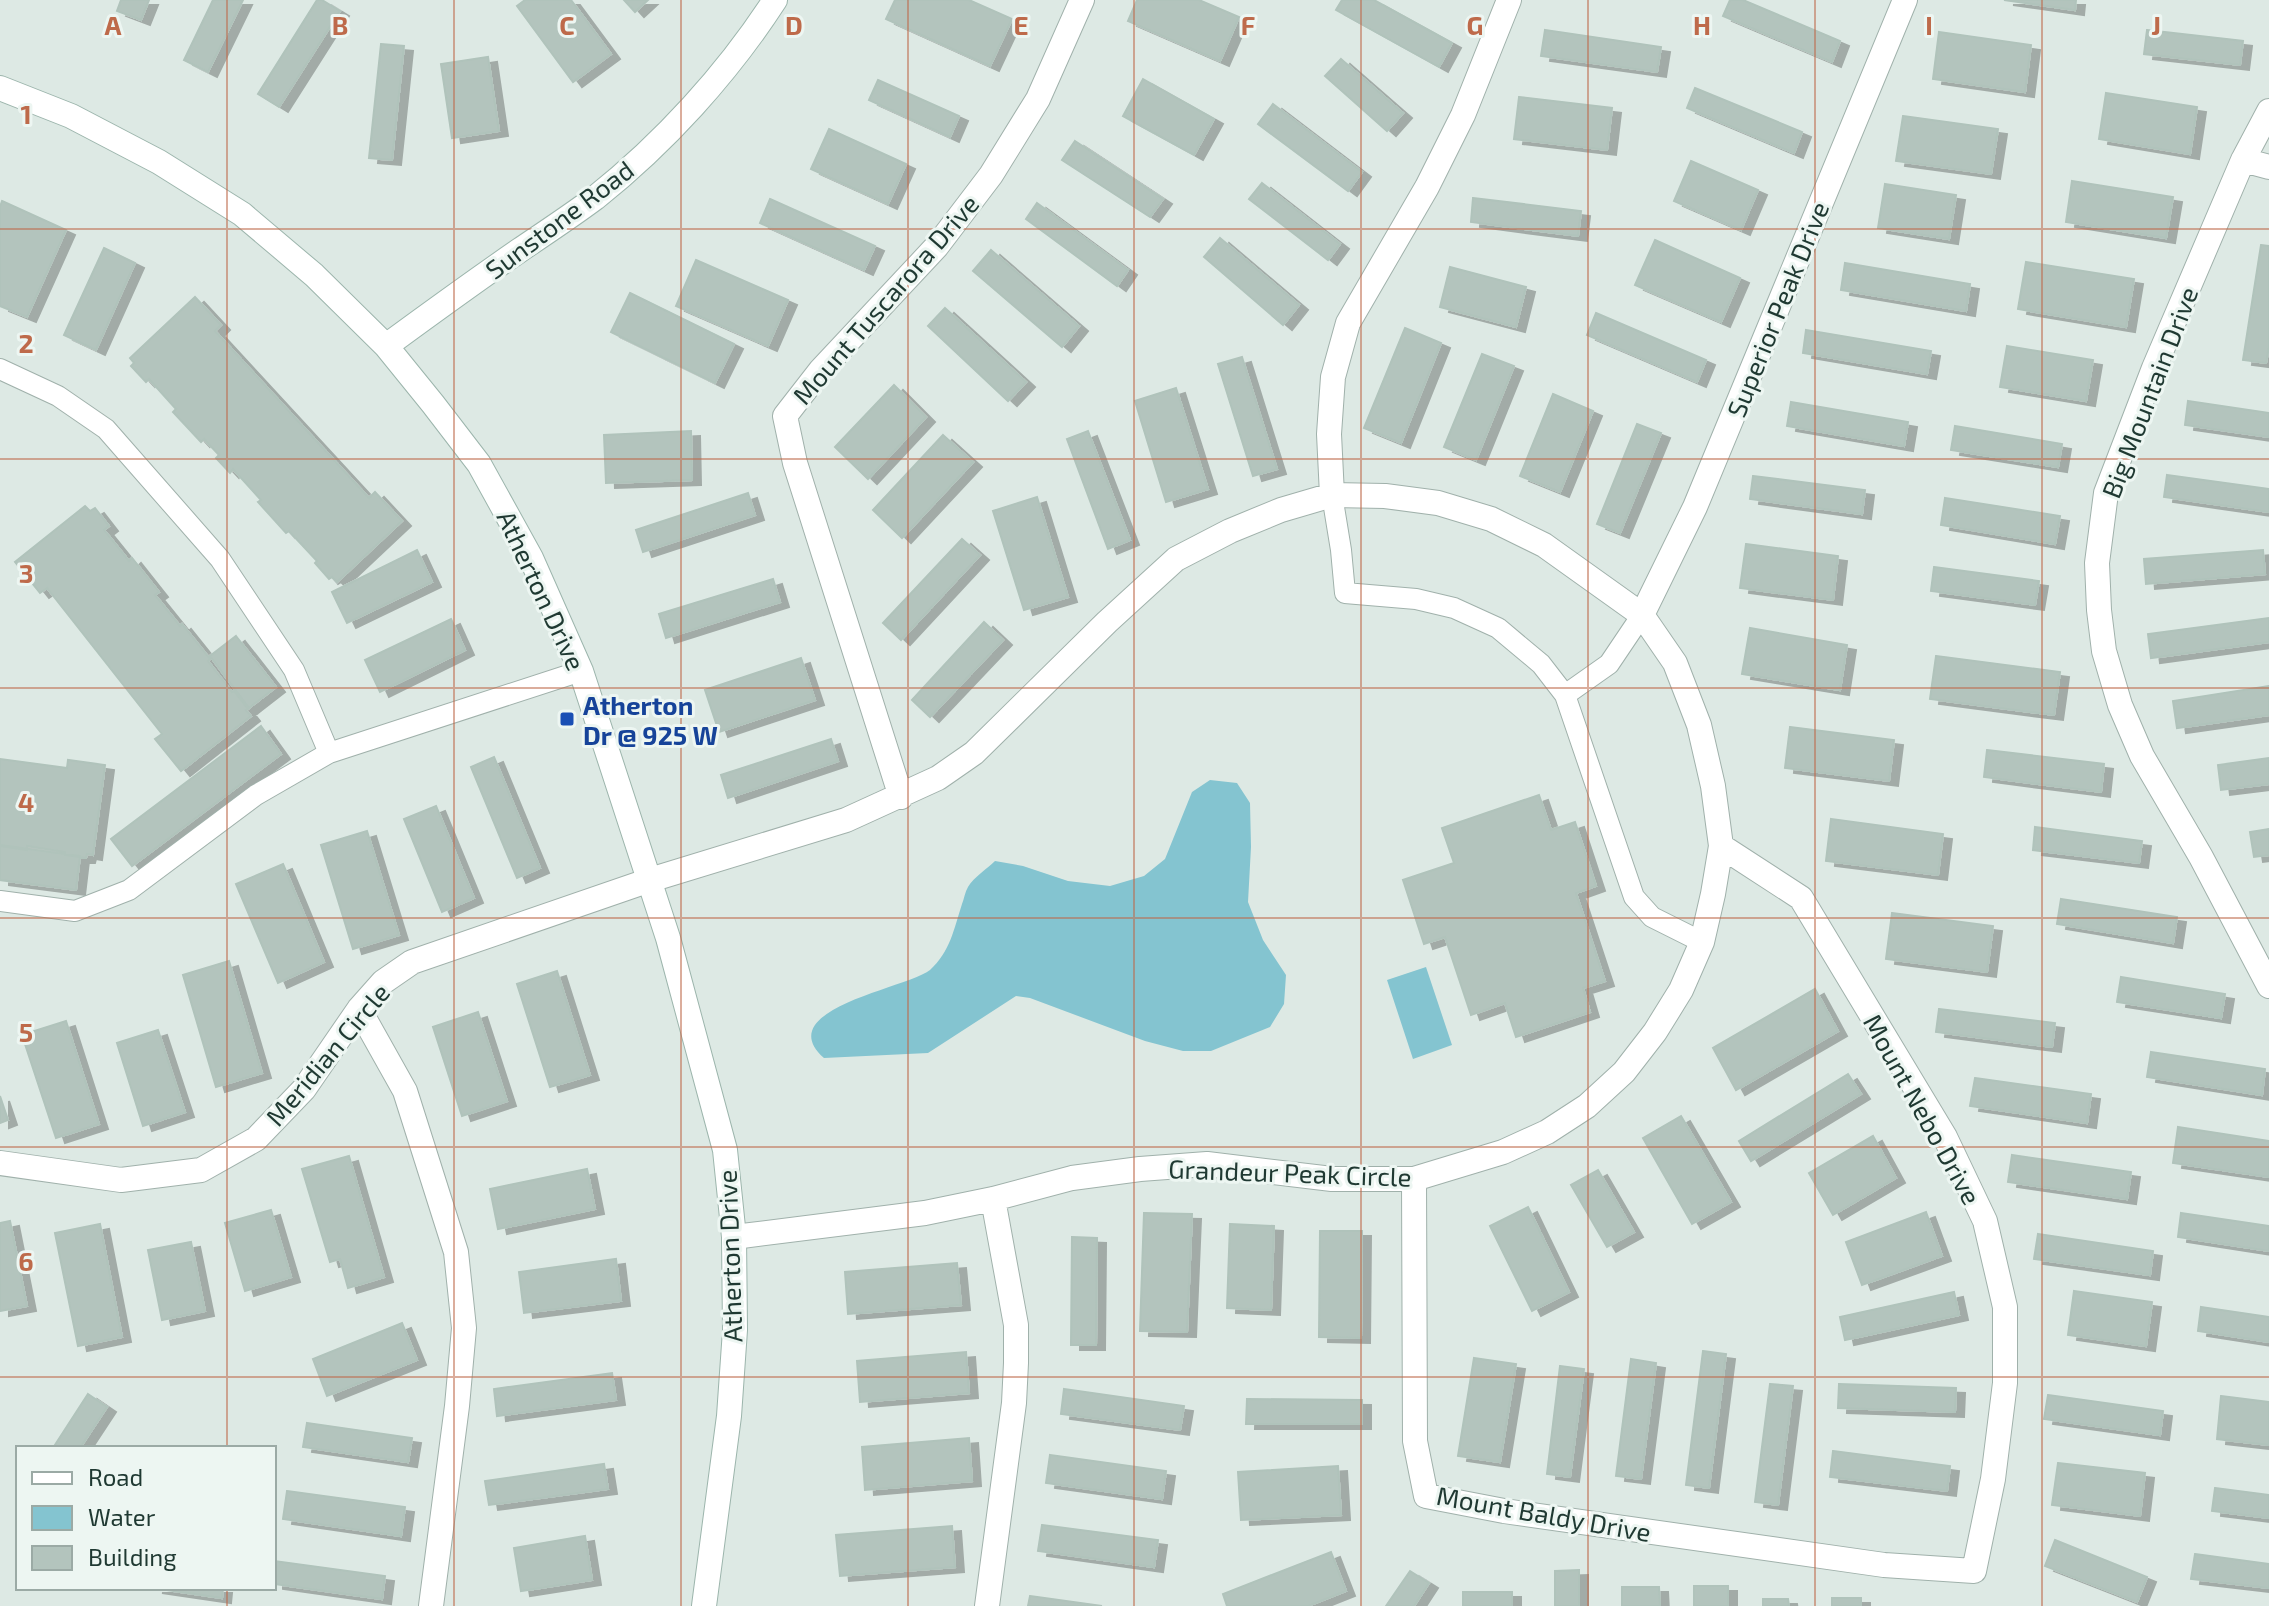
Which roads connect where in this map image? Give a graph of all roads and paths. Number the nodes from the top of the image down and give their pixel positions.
1 (775, 0) edge
2 (1082, 0) edge
3 (1509, 0) edge
4 (1905, 0) edge
5 (0, 88) edge
6 (2269, 111) edge
7 (2243, 160) junction
8 (2269, 167) edge
9 (386, 346) junction
10 (0, 369) edge
11 (1332, 495) junction
12 (1642, 615) junction
13 (581, 671) junction
14 (1565, 695) junction
15 (329, 753) junction
16 (901, 797) junction
17 (1721, 846) junction
18 (650, 880) junction
19 (0, 901) edge
20 (1702, 942) junction
21 (2269, 986) edge
22 (359, 1009) junction
23 (0, 1163) edge
24 (1414, 1179) junction
25 (993, 1199) junction
26 (734, 1237) junction
27 (1974, 1571) joint
28 (431, 1606) edge
29 (704, 1606) edge
30 (987, 1606) edge

1 - 9 street, Sunstone Road
2 - 16 street, Mount Tuscarora Drive
3 - 11 street
4 - 12 street, Superior Peak Drive
5 - 9 street, Atherton Drive
6 - 7 street, Big Mountain Drive
7 - 8 street
7 - 21 street, Big Mountain Drive
9 - 13 street, Atherton Drive
10 - 15 lane
11 - 12 street, Grandeur Peak Circle
11 - 14 lane
11 - 16 street, Grandeur Peak Circle
12 - 14 lane
12 - 17 street, Grandeur Peak Circle
13 - 15 lane
13 - 18 street, Atherton Drive
14 - 20 lane
15 - 19 lane
16 - 18 street, Grandeur Peak Circle
17 - 20 street, Grandeur Peak Circle
17 - 27 street, Mount Nebo Drive
18 - 22 street, Meridian Circle
18 - 26 street, Atherton Drive
20 - 24 street, Grandeur Peak Circle
22 - 23 street, Meridian Circle
22 - 28 street
24 - 25 street, Grandeur Peak Circle
24 - 27 street, Mount Baldy Drive
25 - 26 street, Grandeur Peak Circle
25 - 30 street
26 - 29 street, Atherton Drive

